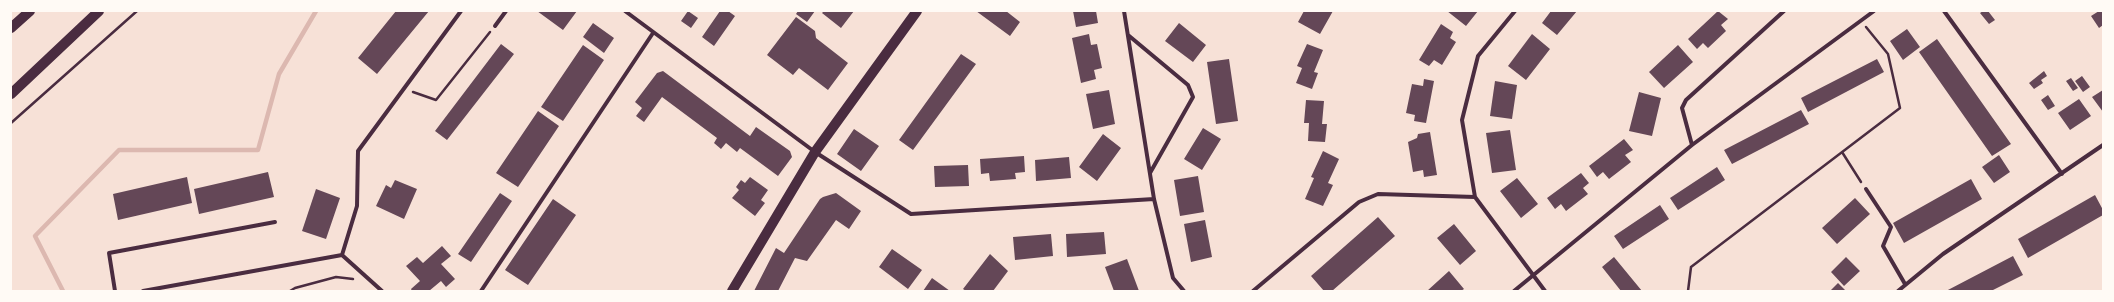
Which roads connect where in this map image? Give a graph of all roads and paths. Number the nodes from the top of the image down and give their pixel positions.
1 (30, 11) edge
2 (98, 11) edge
3 (137, 11) edge
4 (461, 11) edge
5 (506, 11) edge
6 (625, 11) edge
7 (917, 11) edge
8 (1124, 11) edge
9 (1515, 11) edge
10 (1784, 11) edge
11 (1874, 11) edge
12 (1944, 11) edge
13 (1861, 20) junction
14 (495, 26) joint
15 (11, 28) edge
16 (653, 33) junction
17 (1128, 34) junction
18 (404, 88) junction
19 (11, 94) edge
20 (11, 123) edge
21 (1692, 145) junction
22 (2103, 145) edge
23 (815, 152) junction
24 (1842, 152) junction
25 (1149, 174) junction
26 (2062, 174) junction
27 (1866, 189) joint
28 (1475, 197) junction
29 (1154, 199) junction
30 (275, 222) dead end
31 (342, 256) junction
32 (365, 276) junction
33 (1534, 276) junction
34 (1905, 284) junction
35 (115, 291) edge
36 (143, 291) edge
37 (290, 291) edge
38 (382, 291) edge
39 (481, 291) edge
40 (732, 291) edge
41 (1184, 291) edge
42 (1253, 291) edge
43 (1514, 291) edge
44 (1545, 291) edge
45 (1688, 291) edge
46 (1898, 291) edge

1 - 15 main road
2 - 19 main road
3 - 20 path
4 - 18 street
5 - 14 street
6 - 16 street
7 - 23 main road
8 - 17 street
9 - 28 street
10 - 21 street
11 - 13 street
12 - 26 street
13 - 21 street
13 - 24 path
14 - 18 path
16 - 23 street
16 - 39 street
17 - 25 street
17 - 25 street
18 - 31 street
21 - 33 street
22 - 26 street
23 - 29 street
23 - 40 main road
24 - 27 path
24 - 45 path
25 - 29 street
26 - 34 street
27 - 34 street
28 - 33 street
28 - 42 street
29 - 41 street
30 - 35 street
31 - 32 street
31 - 36 street
32 - 37 path
32 - 38 street
33 - 43 street
33 - 44 street
34 - 46 street

